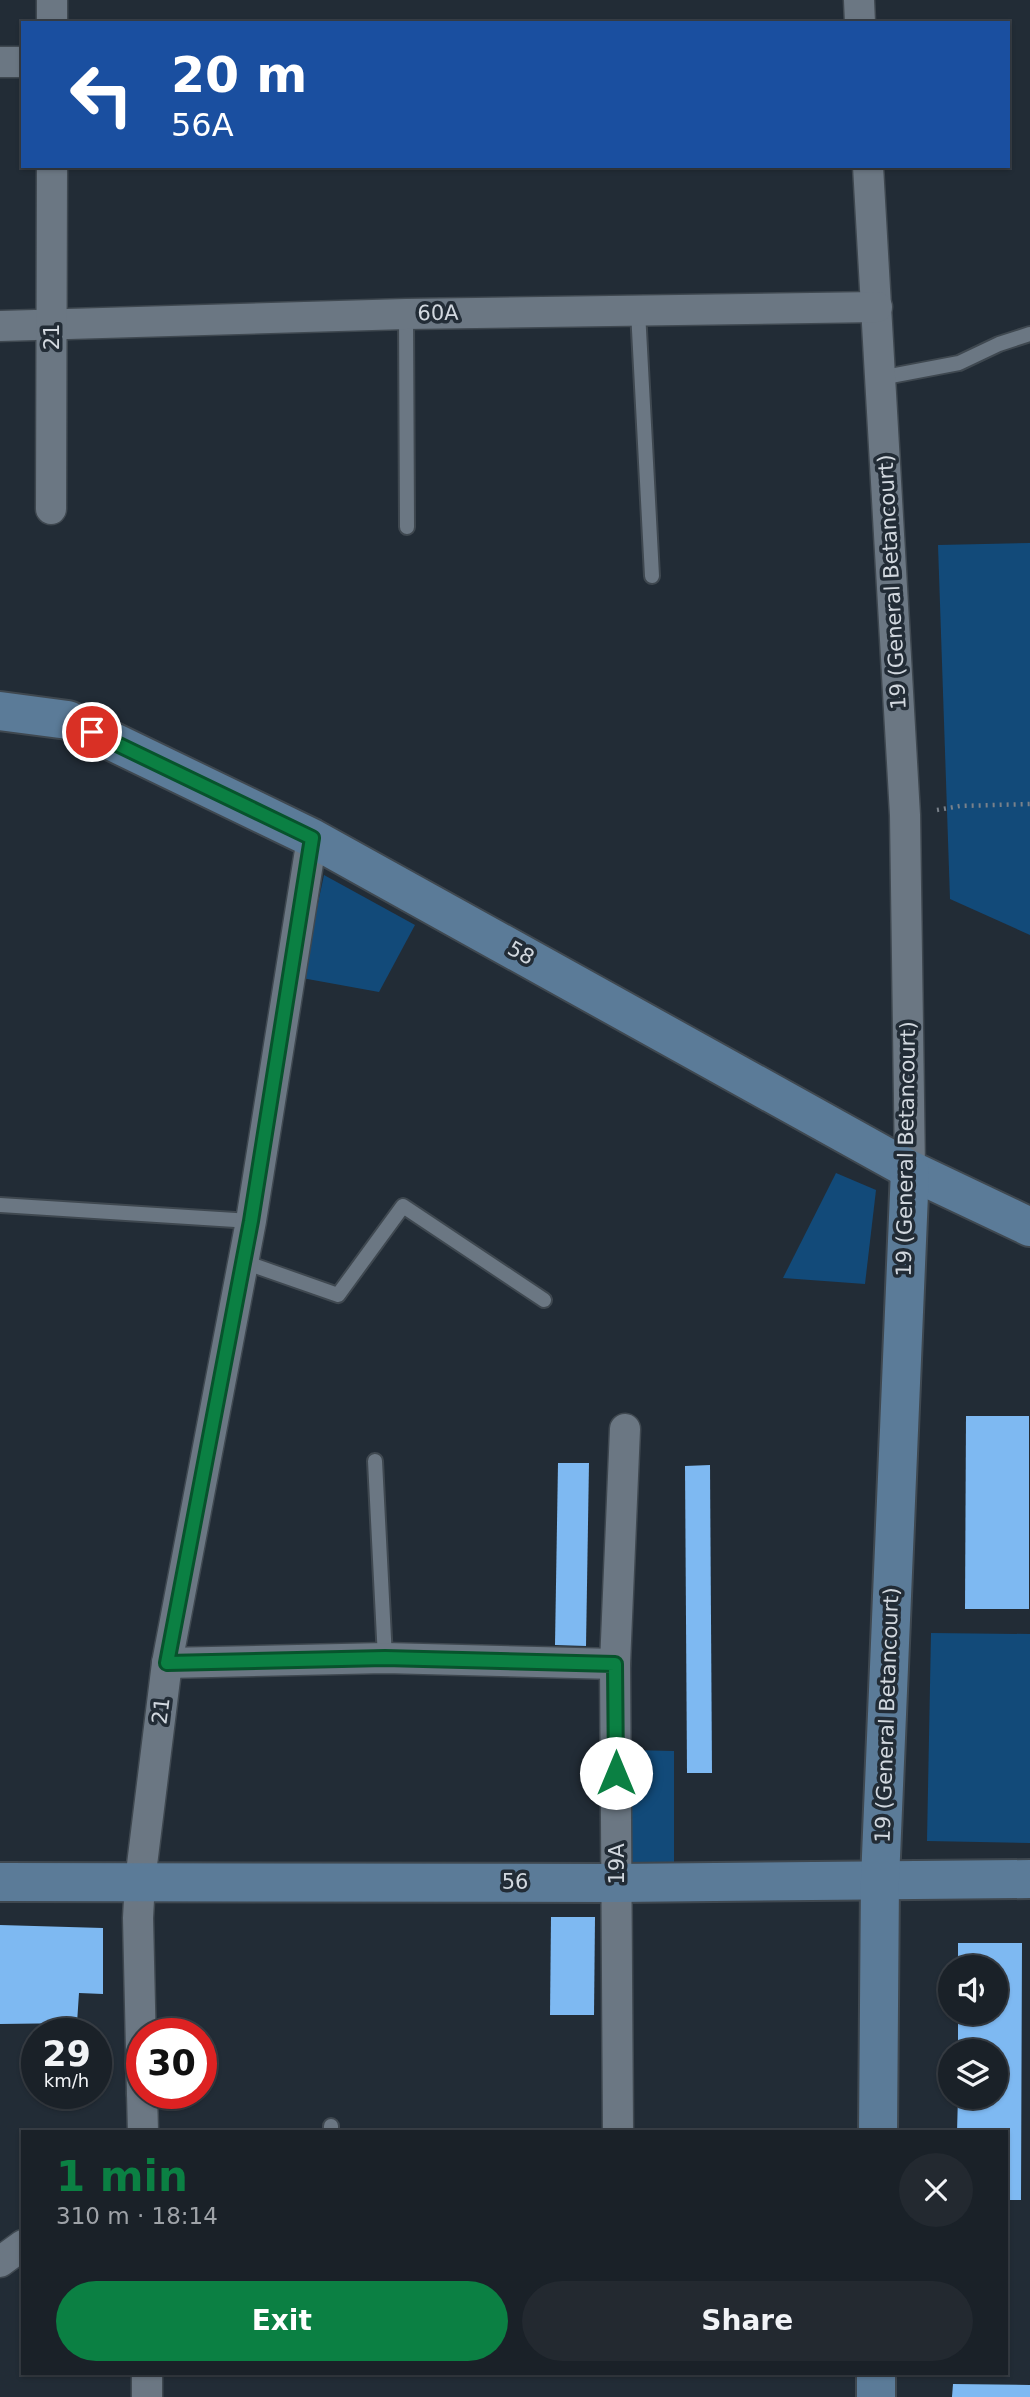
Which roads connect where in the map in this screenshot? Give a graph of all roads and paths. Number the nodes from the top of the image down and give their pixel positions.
1 (52, 0) edge
2 (859, 0) edge
3 (52, 21) edge
4 (860, 21) edge
5 (0, 62) edge
6 (21, 62) edge
7 (52, 168) edge
8 (868, 168) edge
9 (877, 307) junction
10 (638, 310) junction
11 (406, 314) junction
12 (0, 326) edge
13 (52, 326) junction
14 (1030, 334) edge
15 (880, 379) junction
16 (51, 509) dead end
17 (407, 527) dead end
18 (652, 576) dead end
19 (0, 711) edge
20 (1030, 804) edge
21 (905, 816) junction
22 (312, 838) junction
23 (910, 1170) junction
24 (0, 1205) edge
25 (251, 1221) junction
26 (1030, 1227) edge
27 (244, 1262) junction
28 (544, 1300) dead end
29 (625, 1429) dead end
30 (375, 1461) dead end
31 (385, 1658) junction
32 (167, 1663) junction
33 (615, 1664) junction
34 (1030, 1879) edge
35 (880, 1880) junction
36 (140, 1881) junction
37 (0, 1882) edge
38 (617, 1883) junction
39 (140, 2018) edge
40 (142, 2109) edge
41 (143, 2130) edge
42 (618, 2130) edge
43 (878, 2130) edge
44 (21, 2246) edge
45 (0, 2262) edge
46 (146, 2375) edge
47 (876, 2375) edge
48 (147, 2397) edge
49 (876, 2397) edge

1 - 3 street
2 - 4 street
5 - 6 street
7 - 13 street, 21
8 - 9 street, 19 (General Betancourt)
9 - 10 street, 60A
9 - 15 street, 19 (General Betancourt)
10 - 11 street, 60A
10 - 18 lane
11 - 13 street, 60A
11 - 17 lane
12 - 13 street, 60A
13 - 16 street, 21
14 - 15 lane
15 - 21 street, 19 (General Betancourt)
19 - 22 main road, 58
20 - 21 path
21 - 23 street, 19 (General Betancourt)
22 - 23 main road, 58
22 - 25 street, 21
23 - 26 main road, 58
23 - 35 main road, 19 (General Betancourt)
24 - 25 lane
25 - 27 street, 21
27 - 28 lane
27 - 32 street, 21
29 - 33 street, 19A
30 - 31 lane
31 - 32 street
31 - 33 street
32 - 36 street, 21
33 - 38 street, 19A
34 - 35 main road, 56
35 - 38 main road, 56
35 - 43 main road, 19 (General Betancourt)
36 - 37 main road, 56
36 - 38 main road, 56
36 - 39 street, 21
38 - 42 street, 19A
40 - 41 street, 21
44 - 45 street
46 - 48 street
47 - 49 main road

